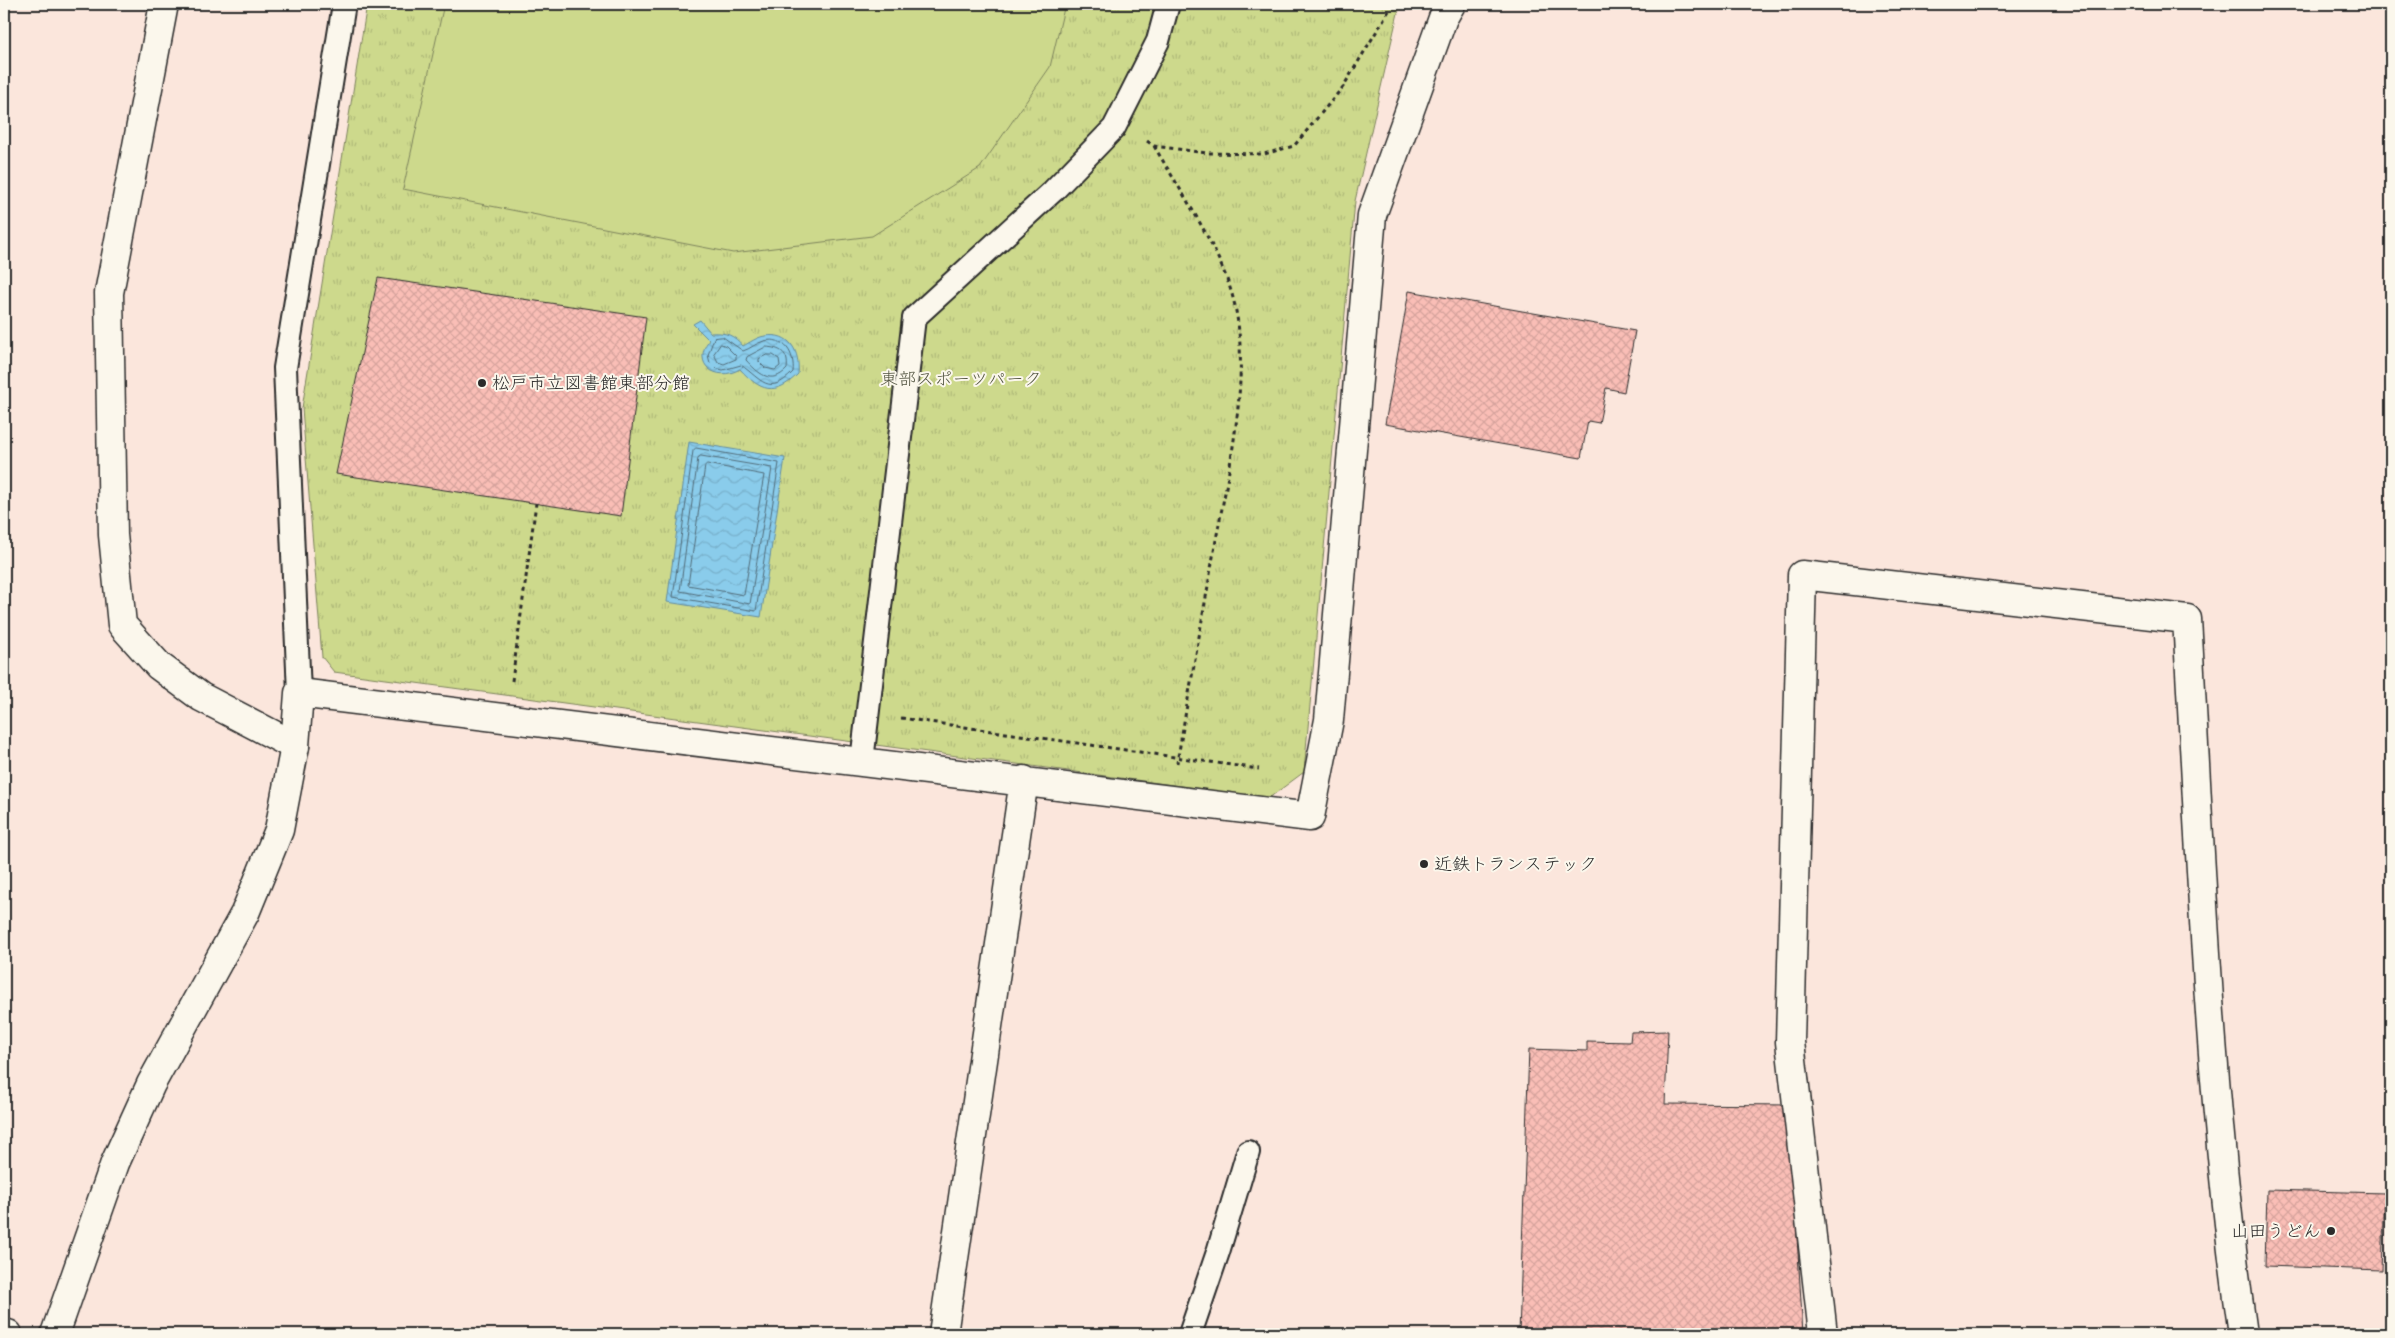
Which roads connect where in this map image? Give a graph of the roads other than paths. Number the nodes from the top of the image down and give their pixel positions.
1 (164, 4) edge
2 (344, 4) edge
3 (1168, 4) edge
4 (1451, 4) edge
5 (299, 693) junction
6 (295, 746) junction
7 (862, 761) junction
8 (1024, 780) junction
9 (1248, 1152) dead end
10 (4, 1332) edge
11 (8, 1334) edge
12 (55, 1334) edge
13 (943, 1334) edge
14 (1190, 1334) edge
15 (1823, 1334) edge
16 (2243, 1334) edge

1 - 6 main road
2 - 5 lane
3 - 7 lane
4 - 8 main road
5 - 6 main road
5 - 7 main road
6 - 12 main road
7 - 8 main road
8 - 13 main road
9 - 14 lane
10 - 11 main road
15 - 16 main road

